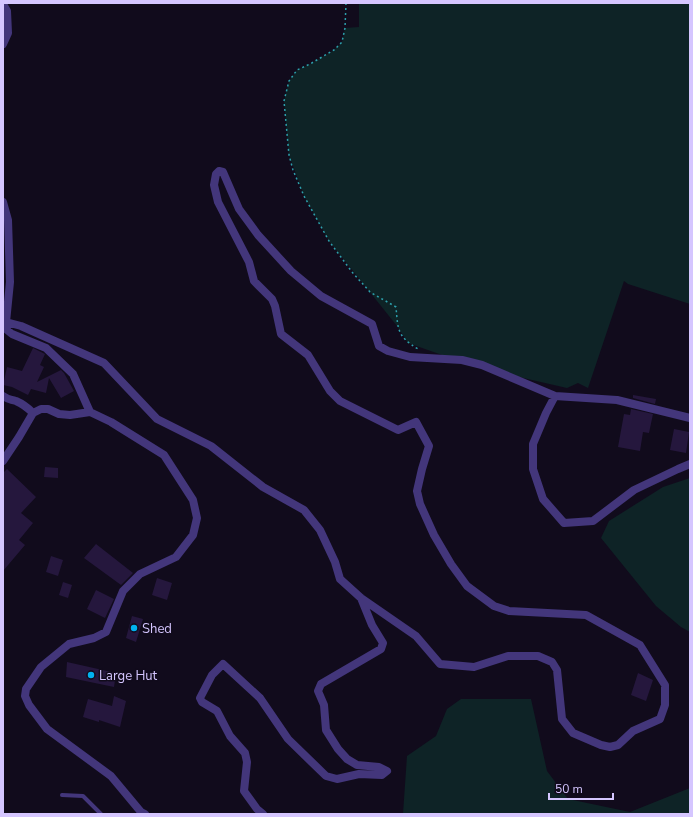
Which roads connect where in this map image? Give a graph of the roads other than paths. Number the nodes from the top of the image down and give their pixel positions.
1 (3, 4) edge
2 (3, 44) edge
3 (3, 202) edge
4 (6, 322) junction
5 (3, 396) edge
6 (555, 396) junction
7 (90, 412) junction
8 (33, 413) junction
9 (690, 418) edge
10 (3, 461) edge
11 (690, 464) edge
12 (361, 598) junction
13 (62, 795) dead end
14 (101, 814) edge
15 (145, 814) edge
16 (263, 814) edge

1 - 2 street
3 - 4 street
4 - 7 street
4 - 12 street
5 - 8 street
6 - 9 street
6 - 11 street
6 - 12 street
7 - 8 street
7 - 15 street
8 - 10 street
12 - 16 street
13 - 14 lane

